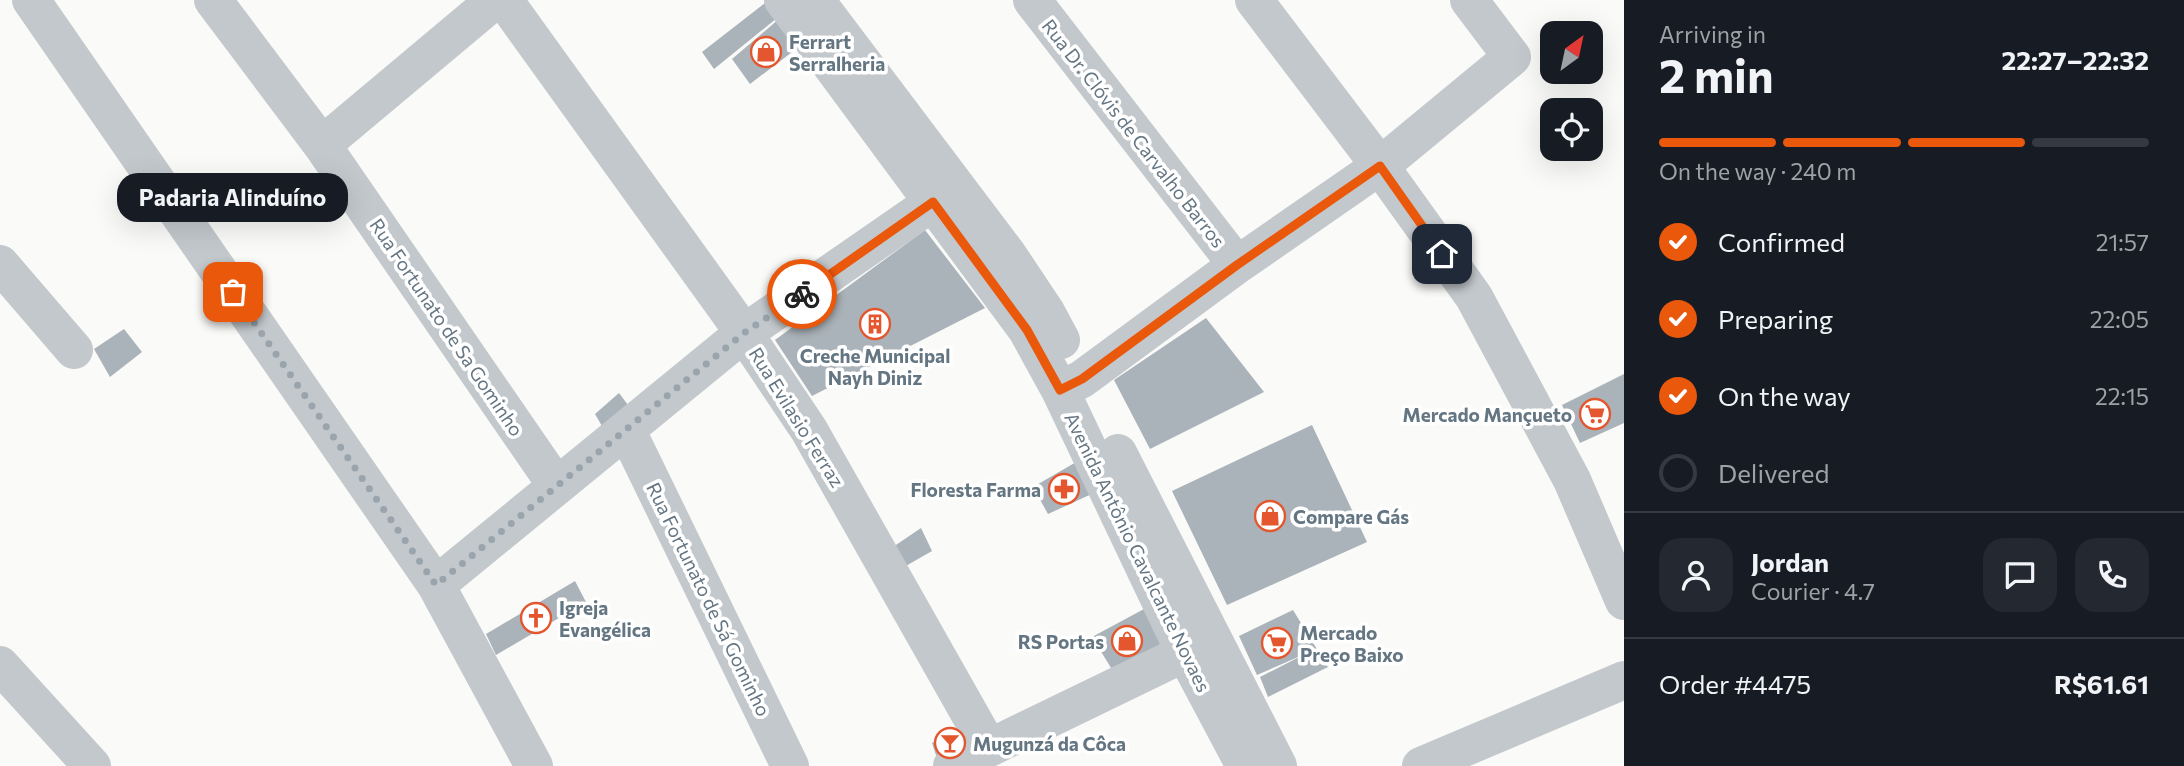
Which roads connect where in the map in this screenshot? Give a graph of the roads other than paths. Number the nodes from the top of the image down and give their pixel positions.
1 (31, 0) edge
2 (213, 0) edge
3 (495, 0) edge
4 (504, 0) edge
5 (1032, 0) edge
6 (1254, 0) edge
7 (1469, 0) edge
8 (810, 6) edge
9 (322, 145) junction
10 (1380, 166) junction
11 (933, 202) junction
12 (0, 264) edge
13 (1237, 265) junction
14 (744, 333) junction
15 (74, 350) dead end
16 (1071, 385) junction
17 (627, 431) junction
18 (556, 485) junction
19 (436, 585) junction
20 (1624, 601) edge
21 (1200, 647) junction
22 (0, 665) edge
23 (1624, 680) edge
24 (989, 748) junction
25 (92, 766) edge
26 (534, 766) edge
27 (790, 766) edge
28 (953, 766) edge
29 (1245, 766) edge
30 (1278, 766) edge
31 (1421, 766) edge

1 - 19 street
2 - 9 street, Rua Fortunato de Sa Gominho
3 - 9 street
4 - 14 street, Rua Evilasio Ferraz
5 - 13 street, Rua Dr. Clóvis de Carvalho Barros
6 - 10 street
7 - 10 street
8 - 11 street, Avenida Antônio Cavalcante Novaes
8 - 16 street
9 - 18 street, Rua Fortunato de Sa Gominho
10 - 13 street
10 - 20 street
11 - 14 street
11 - 16 street, Avenida Antônio Cavalcante Novaes
12 - 15 street
13 - 16 street
14 - 17 street
14 - 24 street, Rua Evilasio Ferraz
16 - 21 street, Avenida Antônio Cavalcante Novaes
17 - 18 street
17 - 27 street, Rua Fortunato de Sá Gominho
18 - 19 street
19 - 26 street
21 - 24 street
21 - 29 street, Avenida Antônio Cavalcante Novaes
21 - 30 street
22 - 25 street
23 - 31 street
24 - 28 street

